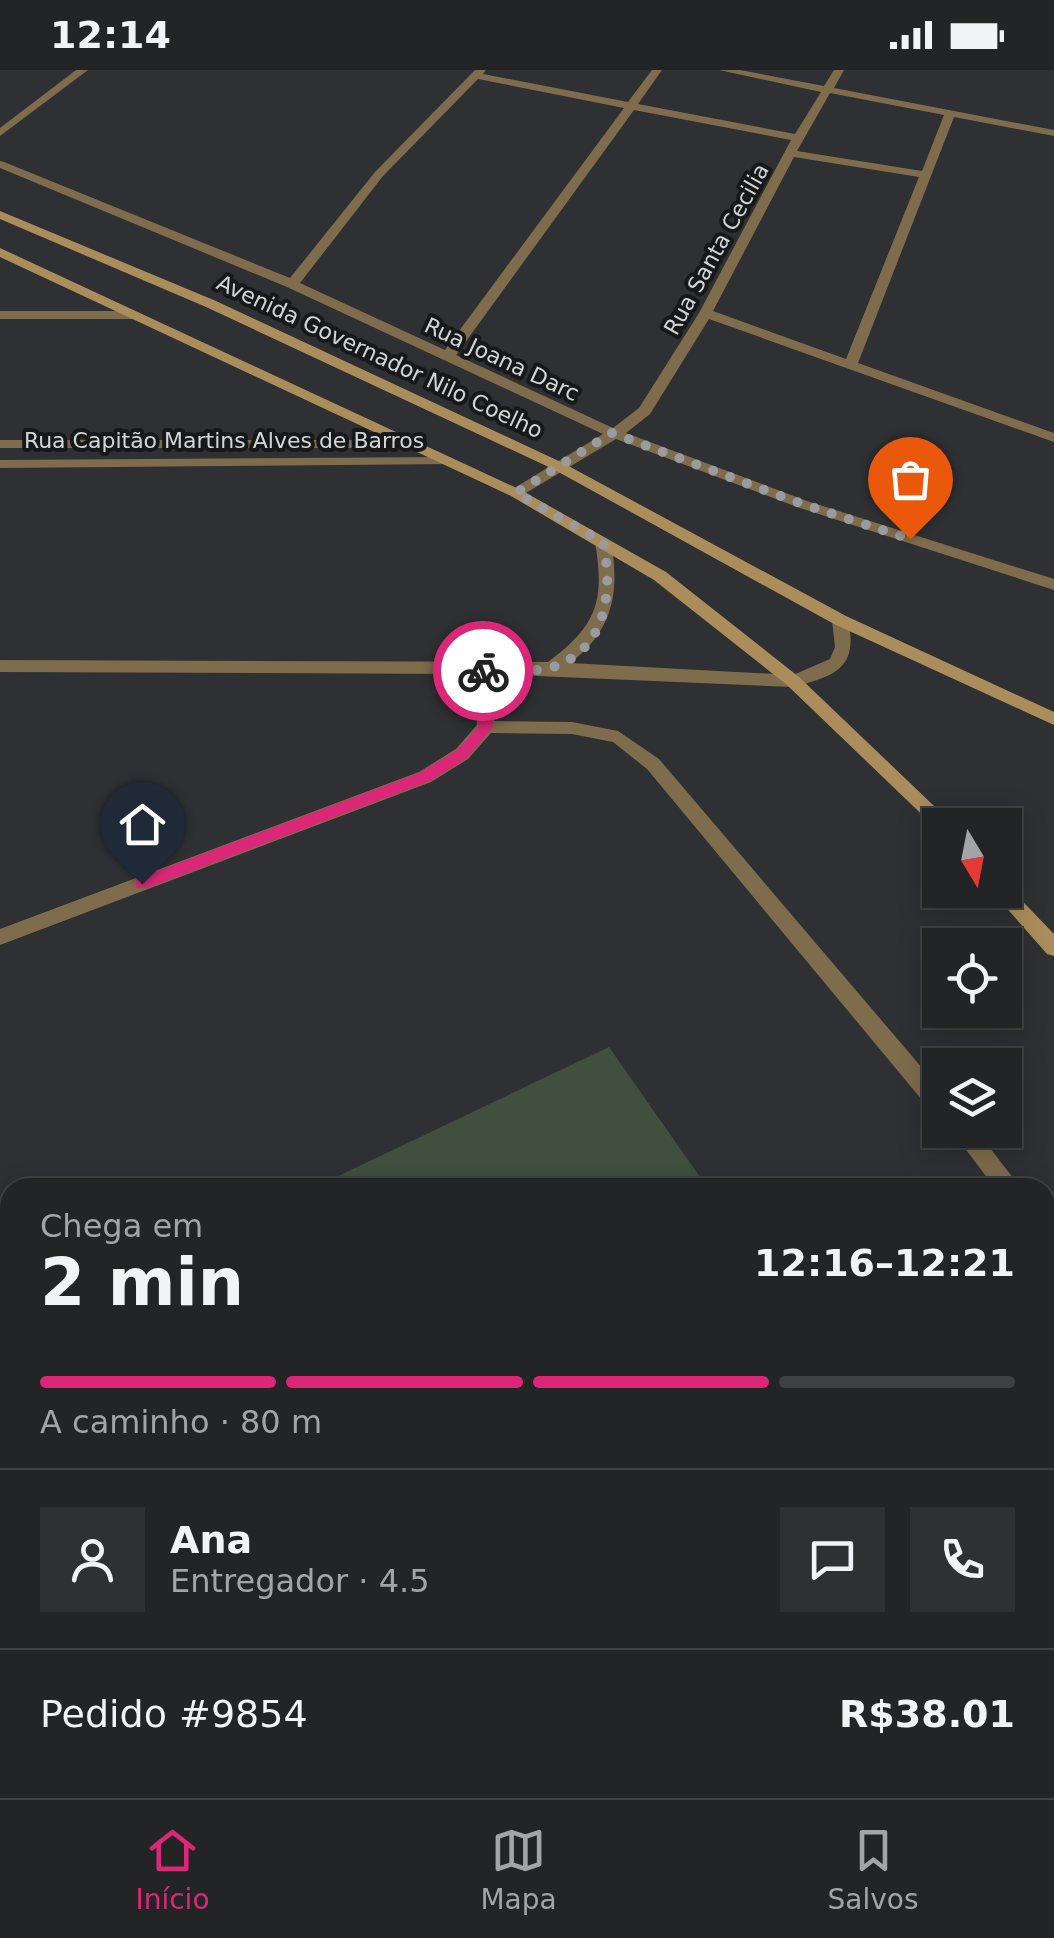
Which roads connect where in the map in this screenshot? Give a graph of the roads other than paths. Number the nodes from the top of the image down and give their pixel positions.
1 (83, 70) edge
2 (657, 70) edge
3 (724, 70) edge
4 (840, 70) edge
5 (479, 73) edge
6 (826, 88) junction
7 (630, 106) junction
8 (950, 113) junction
9 (1054, 133) edge
10 (0, 134) edge
11 (798, 138) junction
12 (791, 152) junction
13 (0, 164) edge
14 (927, 174) junction
15 (0, 215) edge
16 (0, 252) edge
17 (292, 284) junction
18 (0, 314) edge
19 (706, 314) junction
20 (132, 315) junction
21 (448, 356) junction
22 (850, 367) junction
23 (612, 433) junction
24 (1054, 438) edge
25 (0, 444) edge
26 (413, 444) junction
27 (448, 462) junction
28 (0, 464) edge
29 (558, 466) junction
30 (516, 493) junction
31 (603, 542) junction
32 (1054, 585) edge
33 (840, 620) junction
34 (0, 666) edge
35 (552, 668) junction
36 (483, 670) junction
37 (793, 681) junction
38 (1054, 718) edge
39 (486, 727) junction
40 (927, 808) edge
41 (1019, 908) edge
42 (0, 937) edge
43 (1054, 948) edge
44 (922, 1083) edge
45 (977, 1148) edge
46 (1002, 1178) edge

1 - 10 street
2 - 7 street
3 - 6 street
4 - 6 street, Rua Santa Cecilia
5 - 7 street
5 - 17 street
6 - 8 street
6 - 11 street, Rua Santa Cecilia
7 - 11 street
7 - 21 street
8 - 9 street
8 - 14 street
11 - 12 street, Rua Santa Cecilia
12 - 14 street
12 - 19 street, Rua Santa Cecilia
13 - 17 street, Rua Joana Darc
14 - 22 street
15 - 29 main road, Avenida Governador Nilo Coelho
16 - 20 main road
17 - 21 street, Rua Joana Darc
18 - 20 street
19 - 22 street
19 - 23 street, Rua Santa Cecilia
20 - 26 main road
21 - 23 street, Rua Joana Darc
22 - 24 street
23 - 29 street, Rua Santa Cecilia
23 - 32 street, Rua Joana Darc
25 - 26 street, Rua Capitão Martins Alves de Barros
26 - 27 main road
27 - 28 street, Rua Capitão Martins Alves de Barros
27 - 30 main road
29 - 30 street, Rua Santa Cecilia
29 - 33 main road, Avenida Governador Nilo Coelho
30 - 31 main road
31 - 35 street
31 - 37 main road
33 - 37 street
33 - 38 main road, Avenida Governador Nilo Coelho
34 - 36 street
35 - 36 street
35 - 37 street
36 - 39 street
37 - 40 main road
39 - 42 street
39 - 44 street
41 - 43 main road
45 - 46 street

